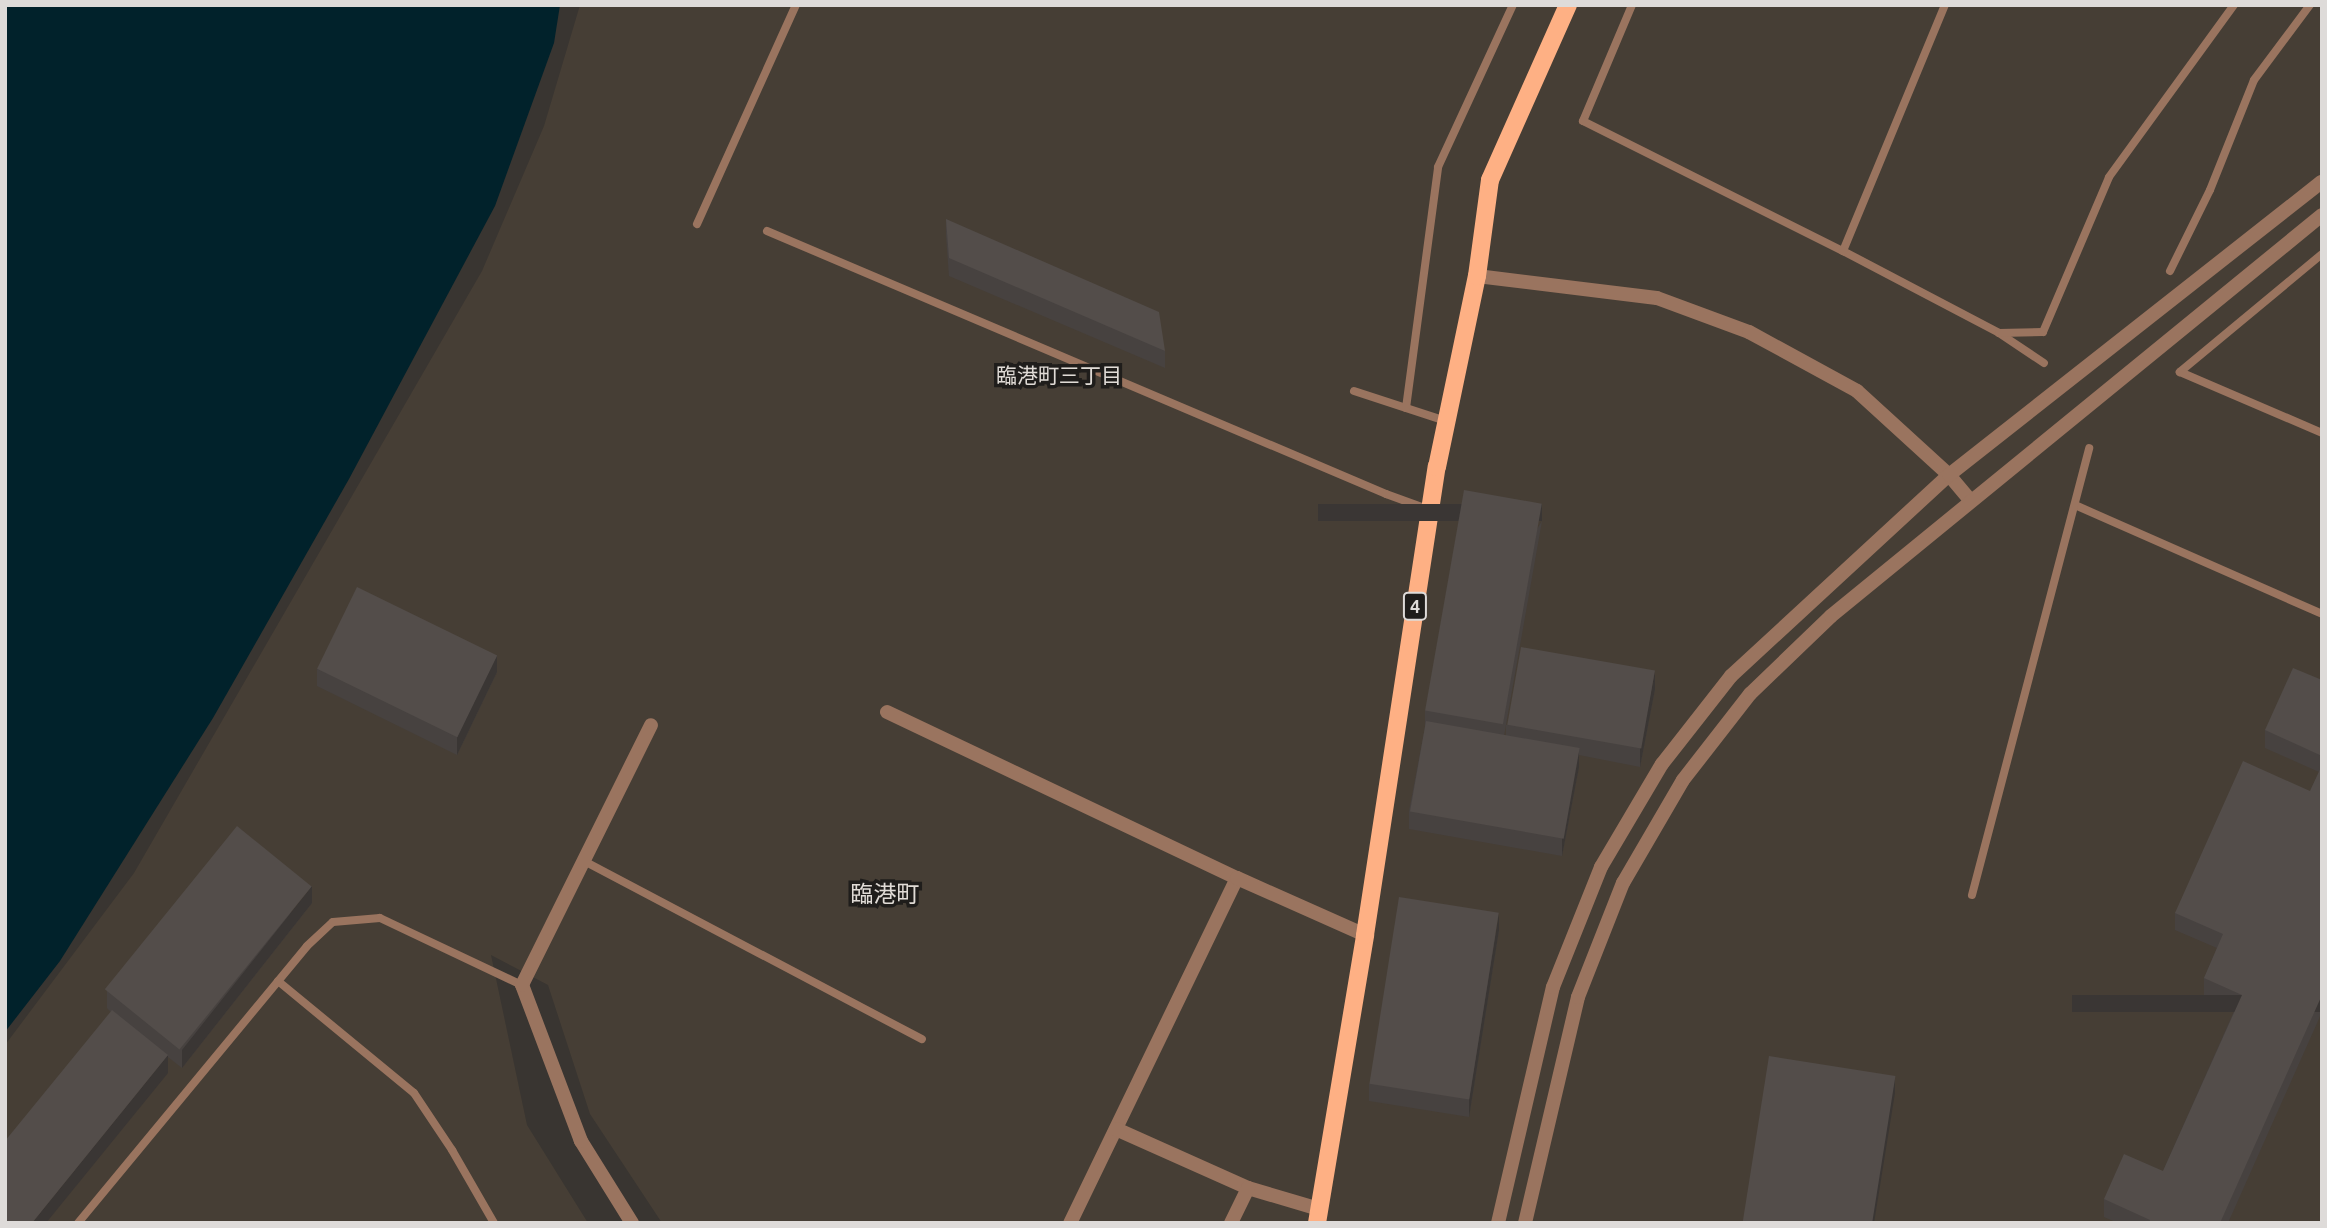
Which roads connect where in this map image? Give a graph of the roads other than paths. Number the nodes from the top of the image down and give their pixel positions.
1 (796, 5) edge
2 (1513, 5) edge
3 (1568, 5) edge
4 (1632, 5) edge
5 (1945, 5) edge
6 (2234, 5) edge
7 (2310, 5) edge
8 (2322, 182) edge
9 (2322, 215) edge
10 (697, 224) dead end
11 (766, 231) dead end
12 (1843, 251) junction
13 (2322, 254) edge
14 (2170, 271) dead end
15 (1477, 275) junction
16 (1999, 333) junction
17 (2044, 363) dead end
18 (1354, 391) dead end
19 (1406, 408) junction
20 (1446, 421) junction
21 (2322, 433) edge
22 (2089, 448) dead end
23 (1949, 475) junction
24 (1970, 500) junction
25 (2074, 505) junction
26 (1430, 510) junction
27 (2322, 614) edge
28 (887, 712) dead end
29 (651, 725) dead end
30 (584, 861) junction
31 (1237, 878) junction
32 (1972, 895) dead end
33 (1365, 935) junction
34 (278, 981) junction
35 (522, 985) junction
36 (922, 1039) dead end
37 (1116, 1129) junction
38 (1248, 1188) junction
39 (1318, 1216) edge
40 (78, 1223) edge
41 (494, 1223) edge
42 (632, 1223) edge
43 (1070, 1223) edge
44 (1231, 1223) edge
45 (1498, 1223) edge
46 (1525, 1223) edge

1 - 10 lane
2 - 19 lane
3 - 15 main road, 4
4 - 12 lane
5 - 12 lane
6 - 16 lane
7 - 14 lane
8 - 23 street
9 - 24 street
11 - 26 lane
12 - 16 lane
13 - 21 lane
15 - 20 main road, 4
15 - 23 street
16 - 17 lane
18 - 19 lane
19 - 20 lane
20 - 26 main road, 4
22 - 25 lane
23 - 24 street
23 - 45 street
24 - 46 street
25 - 27 lane
25 - 32 lane
26 - 33 main road, 4
28 - 31 street
29 - 30 street
30 - 35 street
30 - 36 lane
31 - 33 street
31 - 37 street
33 - 39 main road, 4
34 - 35 lane
34 - 40 lane
34 - 41 lane
35 - 42 street
37 - 38 street
37 - 43 street
38 - 39 street
38 - 44 street

